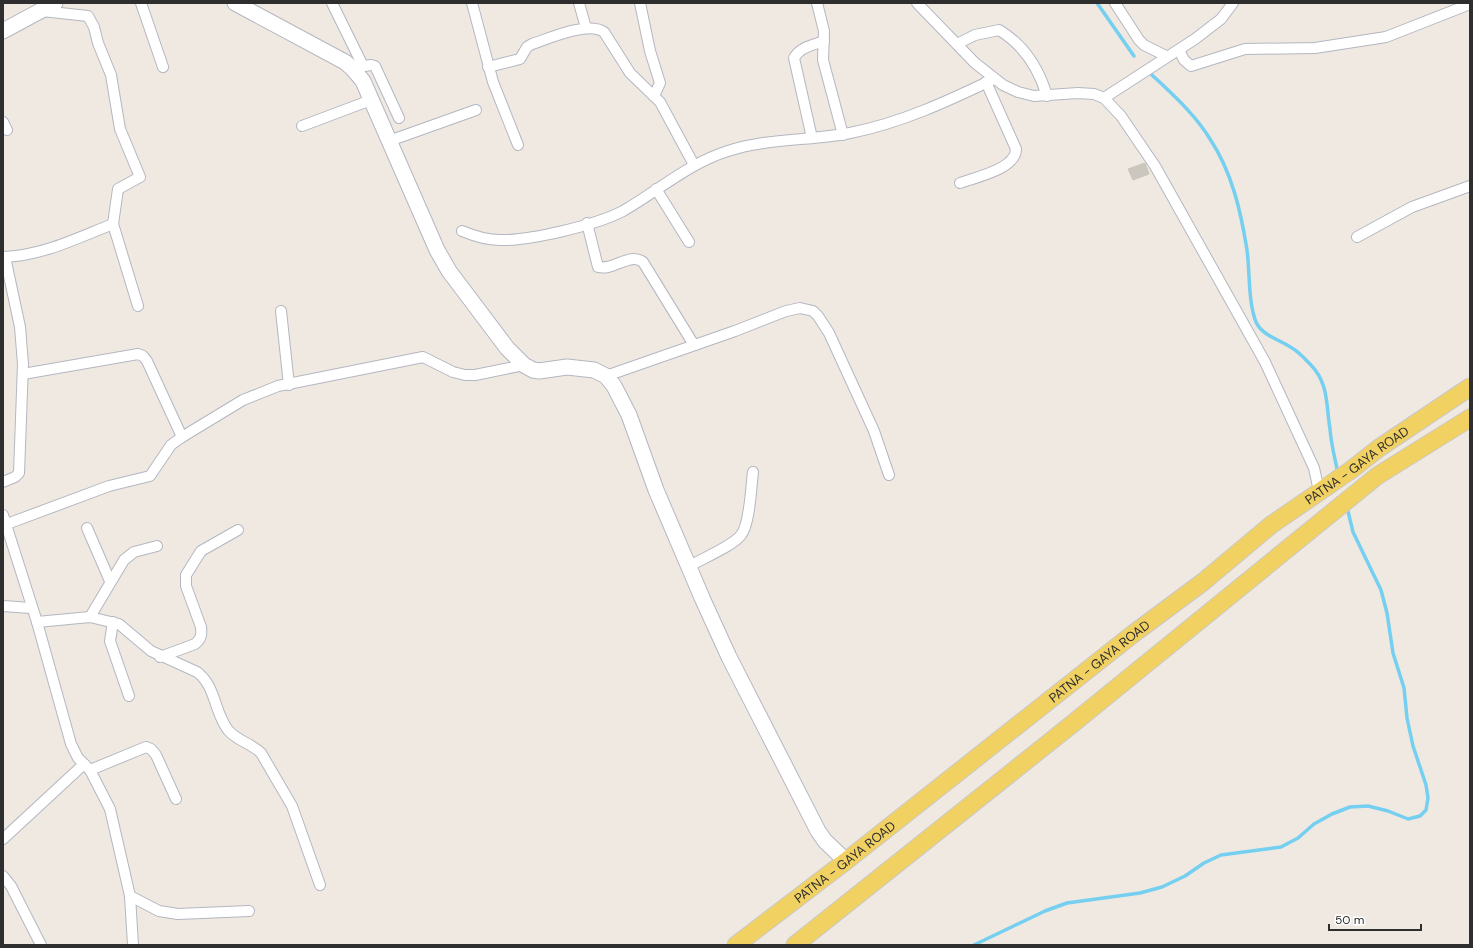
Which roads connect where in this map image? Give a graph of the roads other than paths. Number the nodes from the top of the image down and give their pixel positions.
1 (55, 3) edge
2 (141, 3) edge
3 (235, 3) edge
4 (332, 3) edge
5 (472, 3) edge
6 (579, 3) edge
7 (640, 3) edge
8 (817, 3) edge
9 (918, 3) edge
10 (1115, 3) edge
11 (1233, 3) edge
12 (1470, 4) edge
13 (41, 10) junction
14 (586, 28) junction
15 (3, 31) edge
16 (824, 41) junction
17 (957, 44) junction
18 (1179, 50) junction
19 (1166, 56) junction
20 (163, 67) dead end
21 (357, 67) junction
22 (488, 67) junction
23 (990, 80) junction
24 (654, 96) junction
25 (1047, 96) junction
26 (1104, 98) junction
27 (371, 100) junction
28 (476, 110) dead end
29 (400, 118) dead end
30 (302, 126) dead end
31 (843, 134) junction
32 (812, 138) junction
33 (389, 141) junction
34 (518, 145) dead end
35 (694, 166) junction
36 (960, 184) dead end
37 (1470, 186) edge
38 (656, 189) junction
39 (587, 223) junction
40 (113, 224) junction
41 (462, 231) dead end
42 (1357, 237) dead end
43 (689, 242) dead end
44 (4, 257) edge
45 (138, 306) dead end
46 (280, 311) dead end
47 (694, 345) junction
48 (524, 365) junction
49 (23, 374) junction
50 (606, 376) junction
51 (289, 385) junction
52 (1470, 387) edge
53 (1470, 418) edge
54 (182, 437) junction
55 (753, 472) dead end
56 (889, 475) dead end
57 (3, 482) edge
58 (1319, 491) junction
59 (5, 520) edge
60 (87, 528) dead end
61 (238, 530) dead end
62 (157, 546) dead end
63 (688, 567) junction
64 (110, 582) junction
65 (3, 606) edge
66 (31, 608) junction
67 (90, 617) junction
68 (37, 622) junction
69 (113, 622) junction
70 (160, 657) junction
71 (129, 696) dead end
72 (87, 767) junction
73 (176, 799) dead end
74 (3, 839) edge
75 (846, 861) junction
76 (3, 876) edge
77 (320, 885) dead end
78 (130, 896) junction
79 (249, 911) dead end
80 (41, 945) edge
81 (132, 945) edge
82 (736, 945) edge
83 (795, 945) edge

1 - 13 street
2 - 20 street
3 - 21 street
4 - 21 street
5 - 22 street
6 - 14 street
7 - 24 street
8 - 16 street
9 - 17 street
10 - 19 street
11 - 18 street
12 - 18 street
13 - 15 street
13 - 40 street
14 - 22 street
14 - 24 street
16 - 31 street
16 - 32 street
17 - 23 street
17 - 25 street
18 - 19 street
19 - 26 street
21 - 27 street
21 - 29 street
22 - 34 street
23 - 25 street
23 - 31 street
23 - 36 street
24 - 35 street
25 - 26 street
26 - 58 street
27 - 30 street
27 - 33 street
28 - 33 street
31 - 32 street
32 - 35 street
33 - 48 street
35 - 38 street
37 - 42 street
38 - 39 street
38 - 43 street
39 - 41 street
39 - 47 street
40 - 44 street
40 - 45 street
44 - 49 street
46 - 51 street
47 - 50 street
47 - 56 street
48 - 50 street
48 - 51 street
49 - 54 street
49 - 57 street
50 - 63 street
51 - 54 street
52 - 58 main road, PATNA - GAYA ROAD
53 - 83 main road
54 - 59 street
55 - 63 street
58 - 75 main road, PATNA - GAYA ROAD
59 - 66 street
60 - 64 street
61 - 70 street
62 - 64 street
63 - 75 street
64 - 67 street
65 - 66 street
66 - 68 street
67 - 68 street
67 - 69 street
68 - 72 street
69 - 70 street
69 - 71 street
70 - 77 street
72 - 73 street
72 - 74 street
72 - 78 street
75 - 82 main road, PATNA - GAYA ROAD
76 - 80 street
78 - 79 street
78 - 81 street

